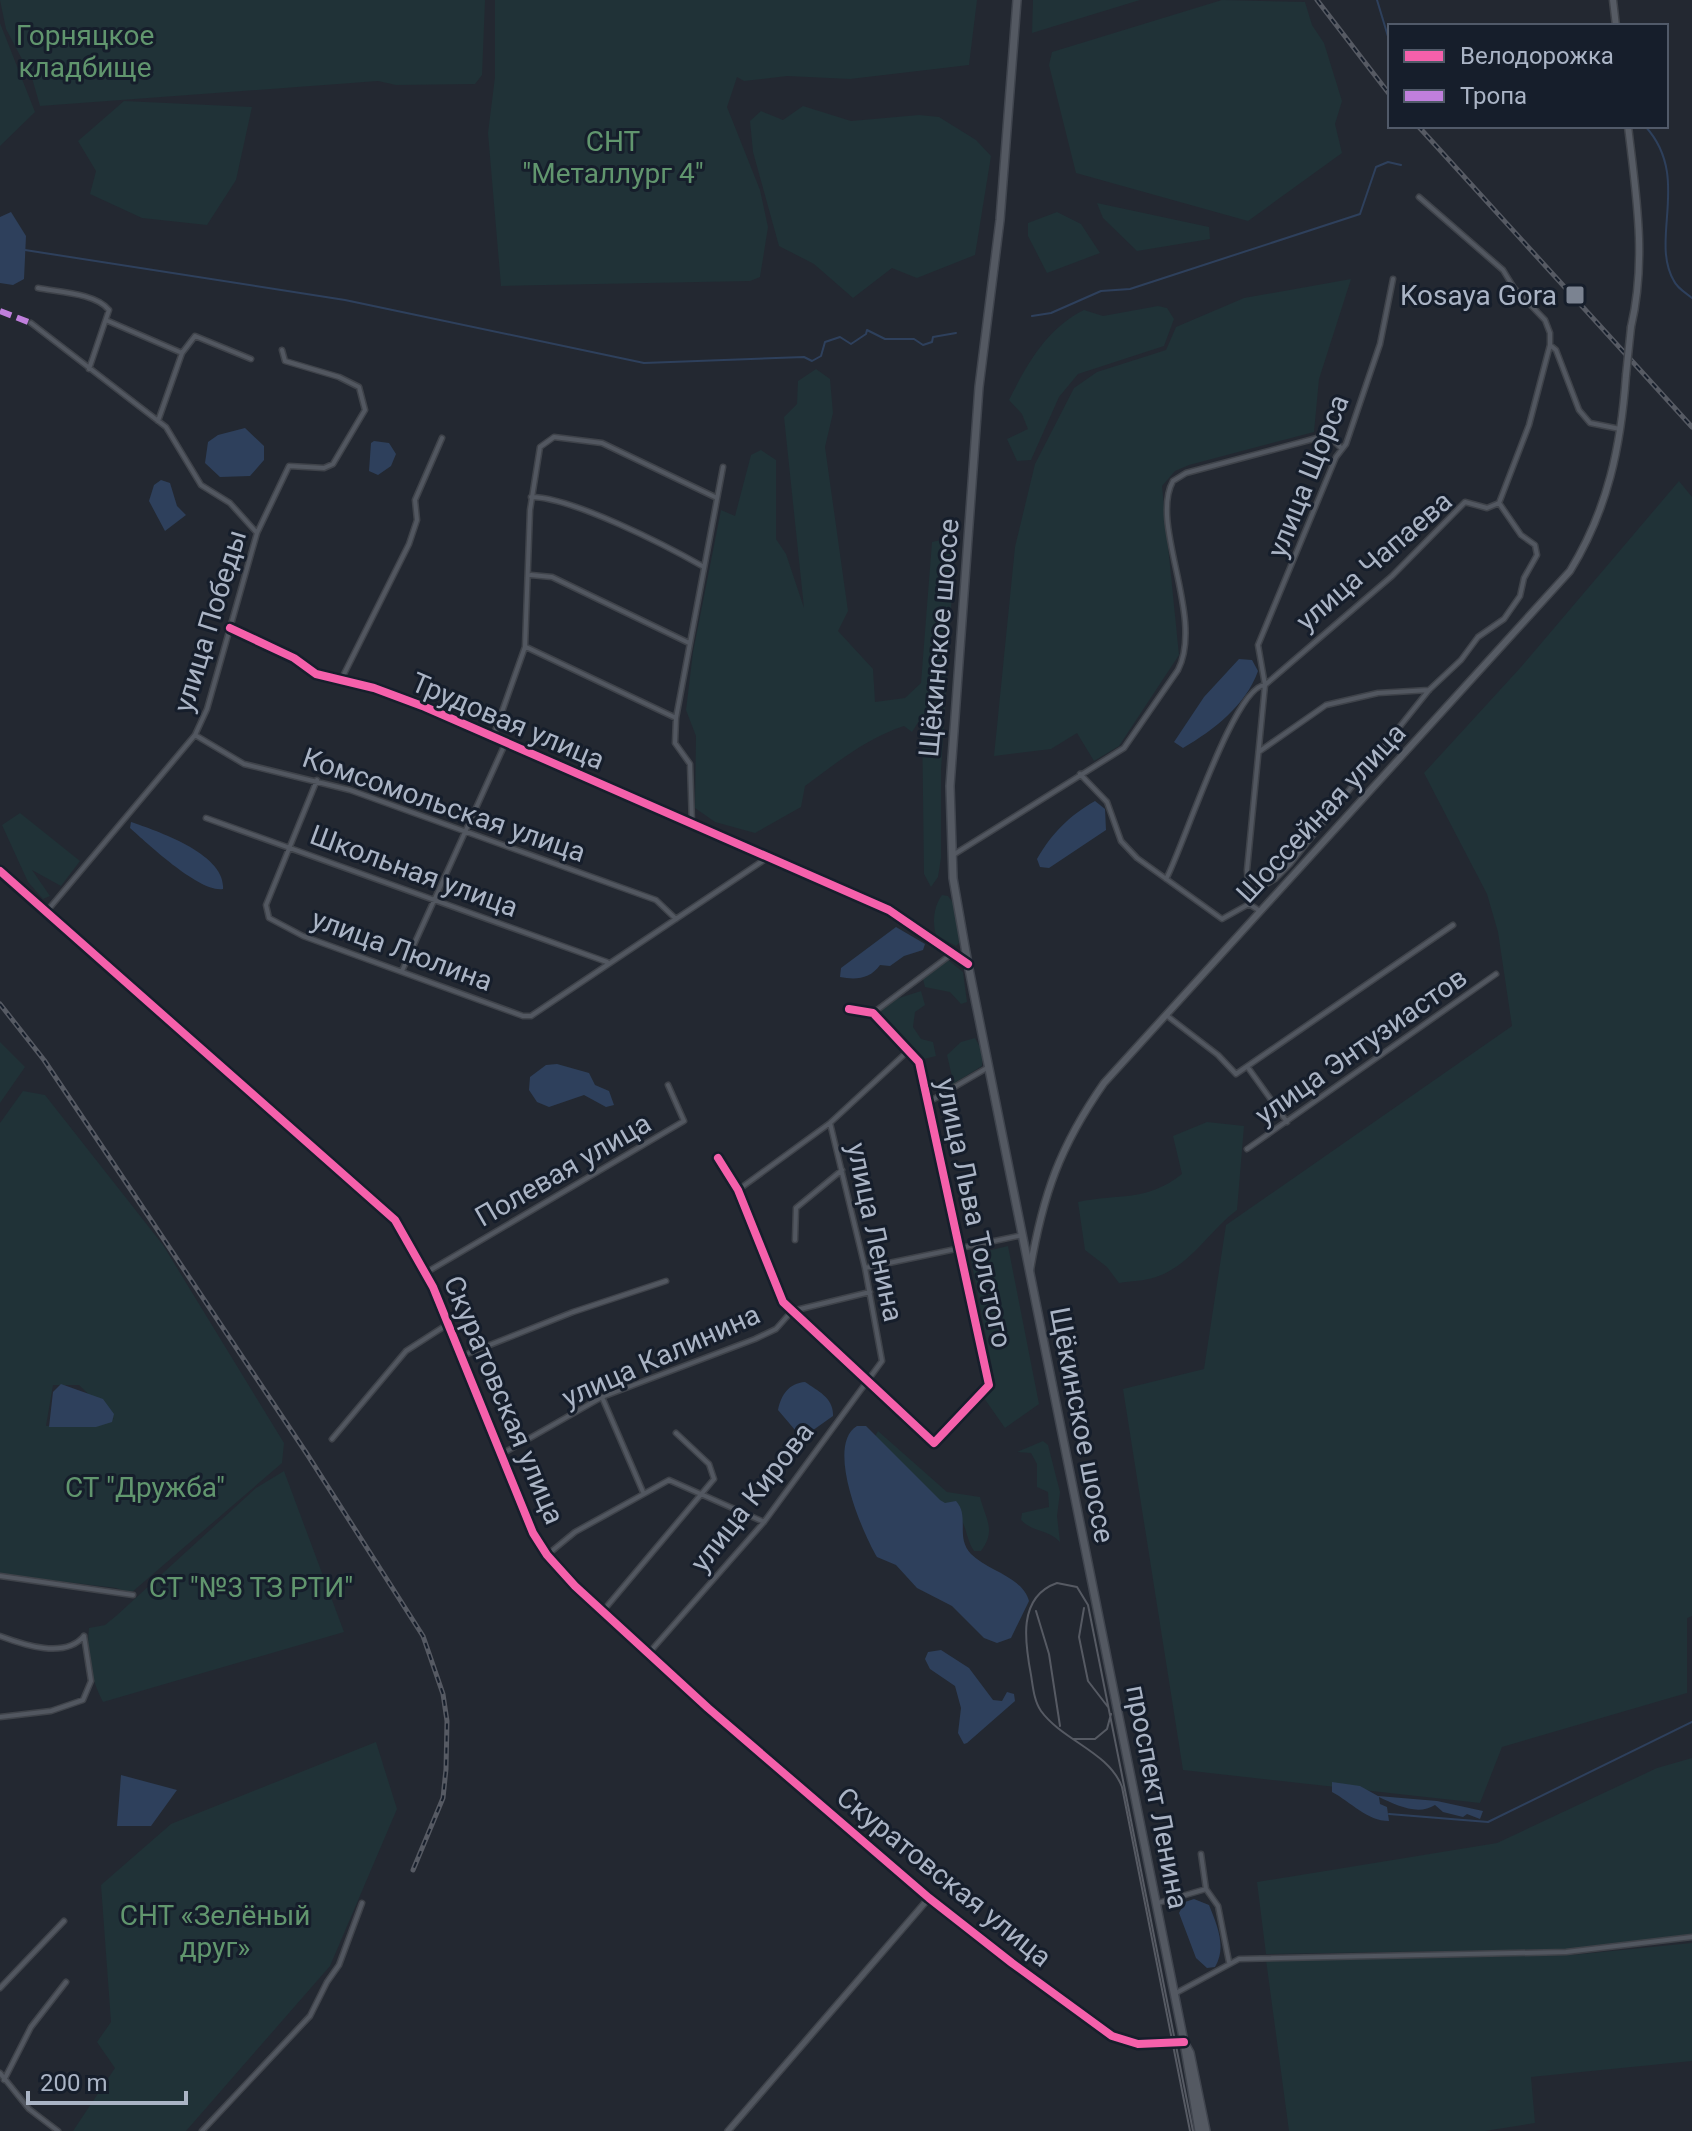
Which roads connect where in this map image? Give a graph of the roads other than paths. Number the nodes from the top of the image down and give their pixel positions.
1 (1017, 0) edge
2 (1613, 0) edge
3 (1616, 24) edge
4 (1628, 128) edge
5 (1419, 197) dead end
6 (1393, 279) dead end
7 (38, 288) dead end
8 (108, 321) junction
9 (31, 323) dead end
10 (1550, 345) junction
11 (282, 350) dead end
12 (182, 353) junction
13 (251, 359) dead end
14 (89, 369) junction
15 (158, 421) junction
16 (1622, 429) junction
17 (442, 438) dead end
18 (1342, 449) junction
19 (723, 467) dead end
20 (531, 497) junction
21 (717, 498) junction
22 (1499, 503) junction
23 (257, 533) junction
24 (704, 567) junction
25 (530, 575) junction
26 (230, 628) junction
27 (689, 643) junction
28 (525, 647) junction
29 (340, 680) junction
30 (1265, 685) junction
31 (1429, 690) junction
32 (676, 718) junction
33 (195, 735) junction
34 (493, 737) junction
35 (505, 743) junction
36 (1259, 752) junction
37 (1080, 774) junction
38 (317, 780) junction
39 (206, 818) dead end
40 (692, 824) junction
41 (463, 832) junction
42 (291, 848) junction
43 (770, 856) junction
44 (951, 856) junction
45 (0, 871) edge
46 (1166, 879) junction
47 (1249, 894) junction
48 (433, 899) junction
49 (1249, 904) junction
50 (47, 911) junction
51 (1261, 911) junction
52 (676, 919) junction
53 (1453, 925) dead end
54 (953, 953) junction
55 (608, 962) junction
56 (968, 964) junction
57 (402, 971) junction
58 (1496, 974) dead end
59 (849, 1009) dead end
60 (873, 1013) junction
61 (1166, 1015) junction
62 (908, 1051) junction
63 (989, 1066) junction
64 (1249, 1069) junction
65 (668, 1085) dead end
66 (927, 1103) junction
67 (1288, 1122) junction
68 (830, 1123) junction
69 (1247, 1149) dead end
70 (718, 1158) dead end
71 (842, 1170) junction
72 (738, 1190) junction
73 (1023, 1235) junction
74 (795, 1240) dead end
75 (959, 1246) junction
76 (865, 1268) junction
77 (427, 1272) junction
78 (1030, 1273) junction
79 (666, 1281) dead end
80 (870, 1292) junction
81 (792, 1311) junction
82 (448, 1324) junction
83 (462, 1356) junction
84 (882, 1361) joint
85 (867, 1382) junction
86 (602, 1397) junction
87 (676, 1433) dead end
88 (332, 1439) dead end
89 (500, 1455) junction
90 (643, 1492) junction
91 (702, 1492) junction
92 (764, 1522) junction
93 (547, 1555) junction
94 (1087, 1561) joint
95 (0, 1576) edge
96 (133, 1595) dead end
97 (602, 1612) junction
98 (0, 1636) edge
99 (648, 1654) junction
100 (0, 1717) edge
101 (1201, 1854) dead end
102 (1206, 1889) junction
103 (929, 1898) junction
104 (362, 1903) dead end
105 (1155, 1903) junction
106 (64, 1921) dead end
107 (1692, 1937) edge
108 (1229, 1962) junction
109 (66, 1982) dead end
110 (0, 1988) edge
111 (1174, 1994) junction
112 (1184, 2042) junction
113 (0, 2073) edge
114 (4, 2080) junction
115 (58, 2131) edge
116 (202, 2131) edge
117 (728, 2131) edge
118 (1199, 2131) edge
119 (1206, 2131) edge

1 - 44 main road, Щёкинское шоссе
2 - 3 main road
4 - 16 main road, Шоссейная улица, bridge
5 - 10 street
6 - 18 street, улица Щорса
7 - 8 street
8 - 12 street
8 - 14 street
9 - 14 street
10 - 16 street
10 - 22 street, улица Чапаева
11 - 23 street, улица Победы
12 - 13 street
12 - 15 street
14 - 15 street
15 - 23 street
16 - 51 main road, Шоссейная улица
17 - 29 street
18 - 30 street, улица Щорса
18 - 37 street
19 - 21 street
20 - 21 street
20 - 24 street
20 - 25 street
21 - 24 street
22 - 30 street, улица Чапаева
22 - 31 street
23 - 26 street, улица Победы
24 - 27 street
25 - 27 street
25 - 28 street
26 - 29 street, Трудовая улица
26 - 33 street, улица Победы
27 - 32 street
28 - 32 street
28 - 34 street
29 - 34 street, Трудовая улица
30 - 36 street
30 - 46 street, улица Чапаева
31 - 36 street
31 - 47 street
32 - 40 street
33 - 38 street, Комсомольская улица
33 - 50 street, улица Победы
34 - 35 street, Трудовая улица
35 - 40 street, Трудовая улица
35 - 41 street
36 - 47 street
37 - 44 street
37 - 46 street
38 - 41 street, Комсомольская улица
38 - 42 street
39 - 42 street, Школьная улица
40 - 43 street, Трудовая улица
41 - 48 street
41 - 52 street, Комсомольская улица
42 - 48 street, Школьная улица
42 - 57 street, улица Люлина
43 - 52 street
43 - 54 street, Трудовая улица
44 - 56 main road, Щёкинское шоссе
45 - 50 street, Скуратовская улица
46 - 49 street
47 - 49 street
48 - 55 street, Школьная улица
48 - 57 street
49 - 51 street
50 - 77 street, Скуратовская улица
51 - 61 main road, Шоссейная улица
52 - 55 street
53 - 64 street
54 - 56 street, Трудовая улица
54 - 60 street
55 - 57 street, улица Люлина
56 - 63 main road, Щёкинское шоссе
58 - 67 street, улица Энтузиастов
59 - 60 street
60 - 62 street, улица Льва Толстого
61 - 64 street
61 - 78 main road, Шоссейная улица
62 - 66 street, улица Льва Толстого
62 - 68 street, улица Ленина
63 - 66 street
63 - 73 main road, Щёкинское шоссе
64 - 67 street
65 - 77 street, Полевая улица
66 - 75 street, улица Льва Толстого
67 - 69 street, улица Энтузиастов
68 - 71 street, улица Ленина
68 - 72 street
70 - 72 street
71 - 74 street
71 - 76 street, улица Ленина
72 - 81 street
73 - 75 street
73 - 78 main road, Щёкинское шоссе
75 - 76 street
75 - 85 street, улица Льва Толстого
76 - 80 street, улица Ленина
77 - 82 street, Скуратовская улица
78 - 94 main road, Щёкинское шоссе
79 - 83 street
80 - 81 street
80 - 84 street, улица Ленина
81 - 85 street
81 - 86 street, улица Калинина
82 - 83 street, Скуратовская улица
82 - 88 street
83 - 89 street, Скуратовская улица
84 - 85 street, улица Кирова
85 - 92 street, улица Кирова
86 - 89 street, улица Калинина
86 - 90 street
87 - 91 street
89 - 93 street, Скуратовская улица
90 - 91 street
90 - 93 street
91 - 92 street
91 - 97 street
92 - 99 street, улица Кирова
93 - 97 street, Скуратовская улица
94 - 105 main road, проспект Ленина
95 - 96 street
97 - 99 street, Скуратовская улица
98 - 100 street
99 - 103 street, Скуратовская улица
101 - 102 street
102 - 105 street
102 - 108 street
103 - 112 street, Скуратовская улица
103 - 117 street
104 - 116 street
105 - 111 main road, проспект Ленина
106 - 110 street
107 - 108 street
108 - 111 street
109 - 114 street
111 - 112 main road, проспект Ленина
112 - 118 main road, проспект Ленина
112 - 119 main road, проспект Ленина
113 - 114 street
114 - 115 street

